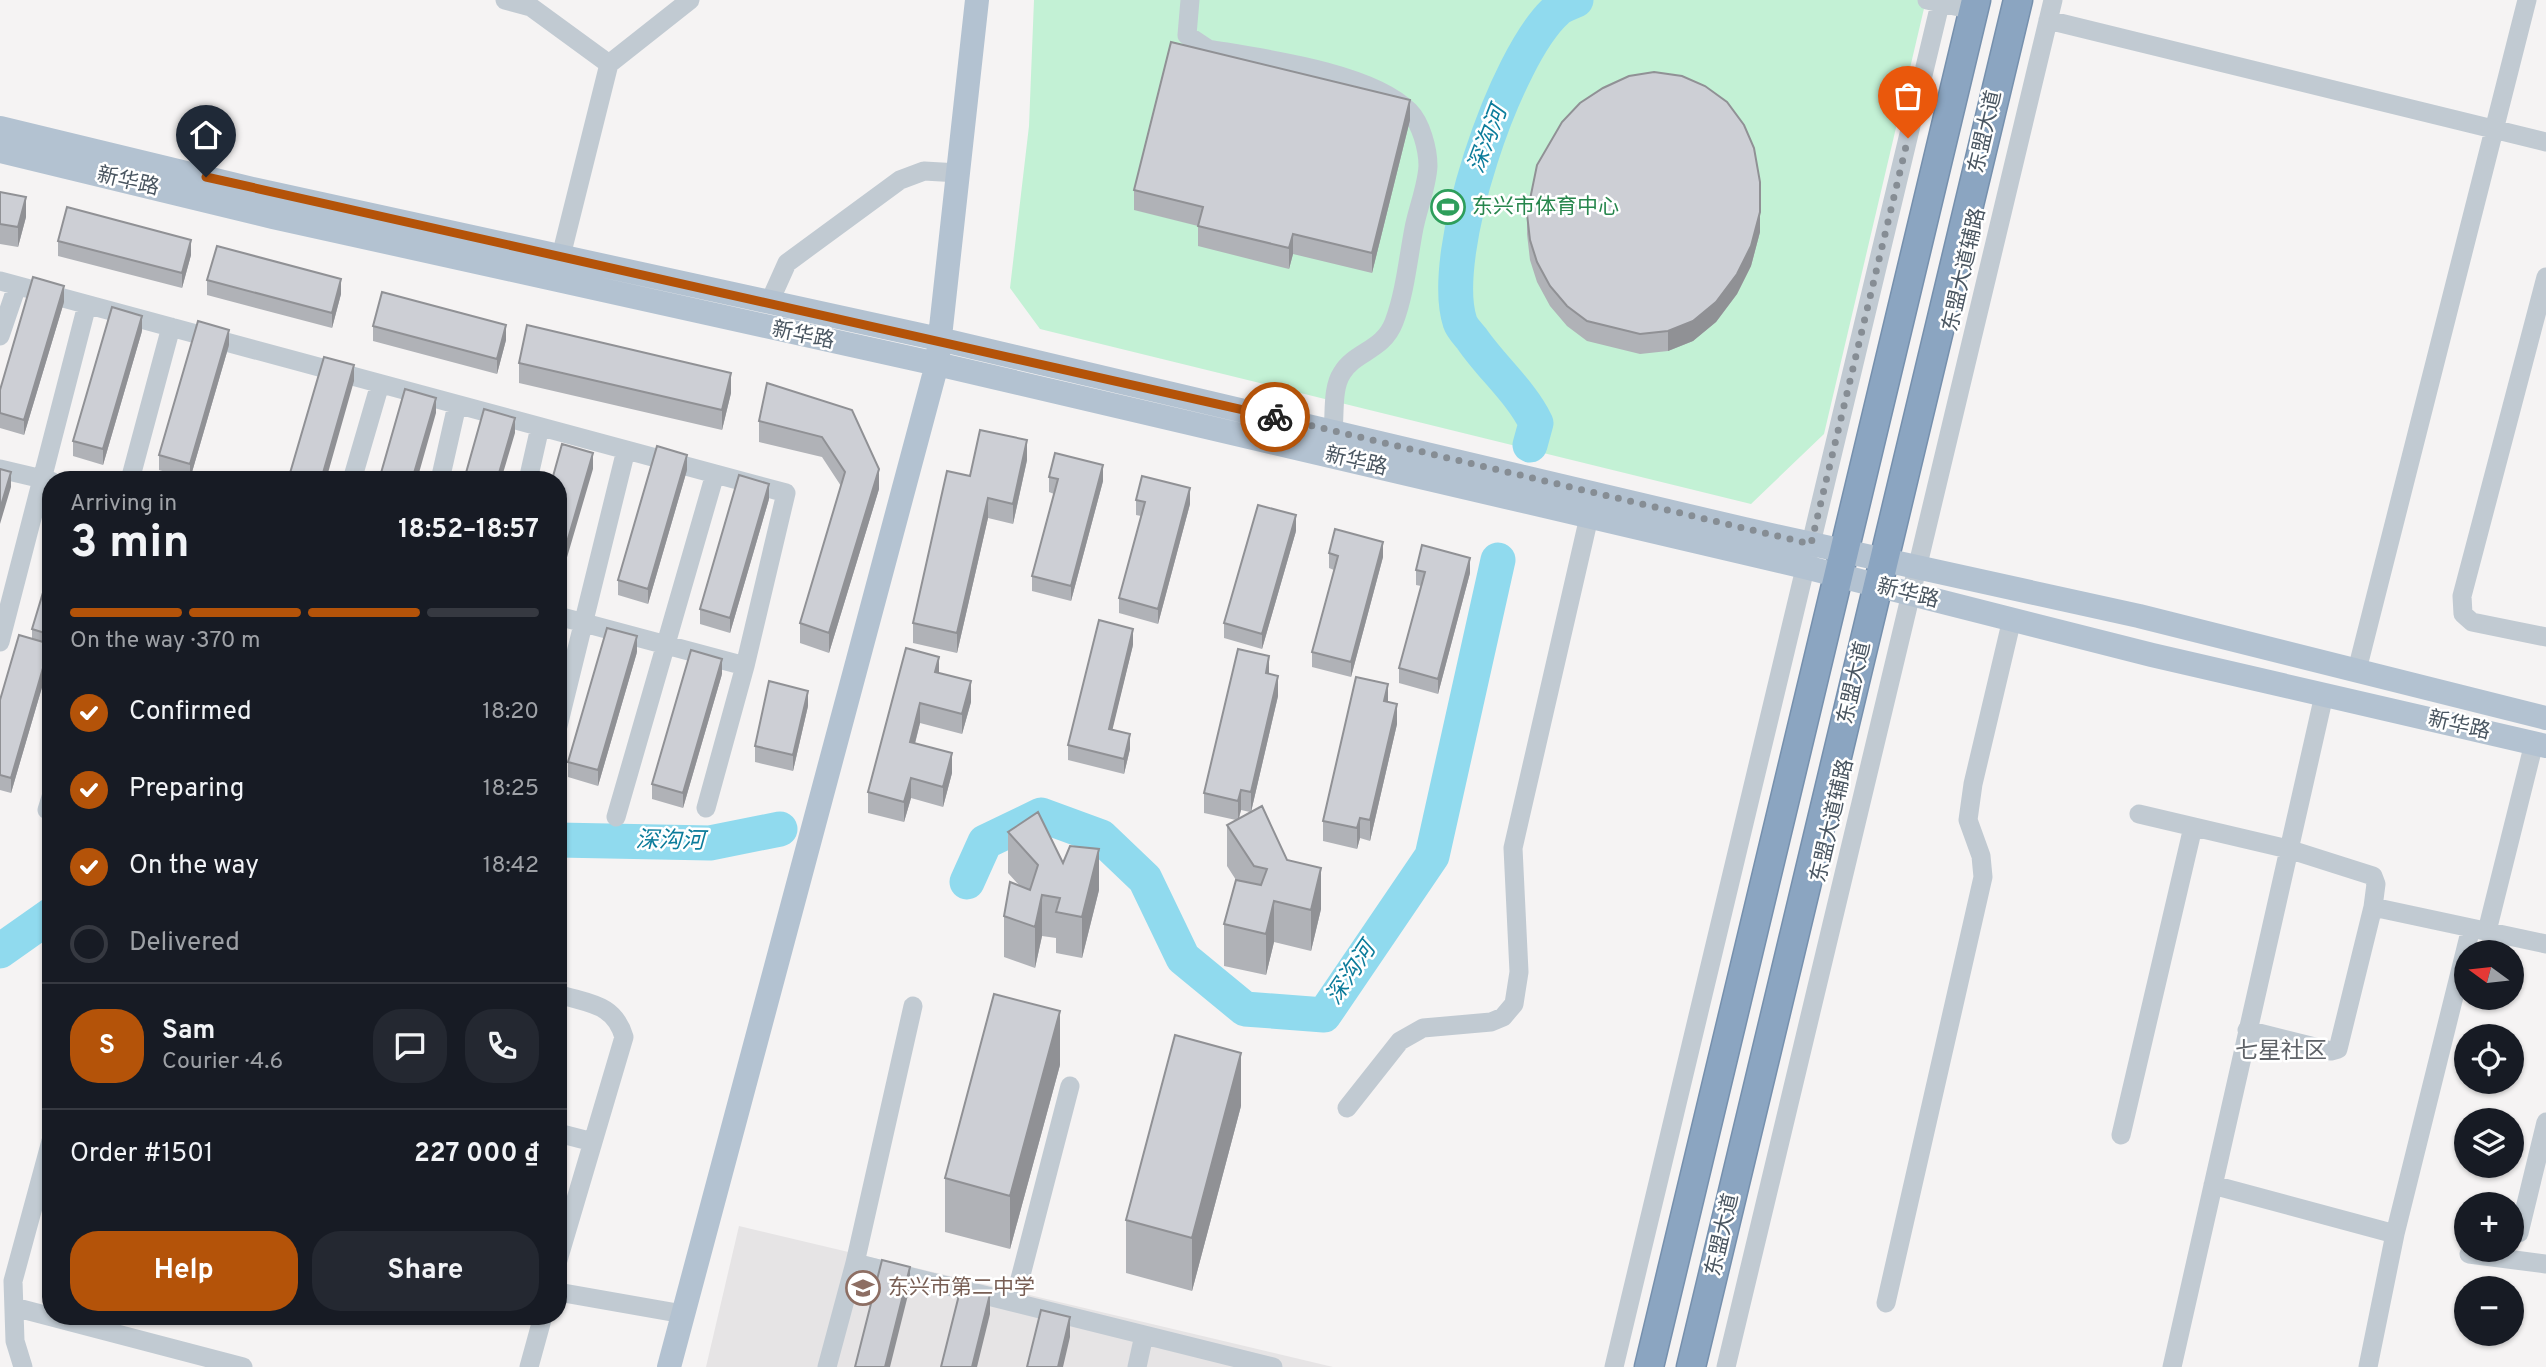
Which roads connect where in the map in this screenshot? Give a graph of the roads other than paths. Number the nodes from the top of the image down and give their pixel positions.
1 (505, 0) edge
2 (690, 0) edge
3 (977, 0) edge
4 (1190, 0) edge
5 (2018, 0) edge
6 (2053, 0) edge
7 (2527, 0) edge
8 (1936, 1) edge
9 (1974, 5) edge
10 (2048, 20) junction
11 (610, 64) junction
12 (0, 128) edge
13 (2494, 131) junction
14 (2546, 142) edge
15 (0, 151) edge
16 (959, 173) junction
17 (561, 256) junction
18 (2546, 277) edge
19 (8, 283) edge
20 (769, 303) junction
21 (88, 305) junction
22 (171, 327) junction
23 (0, 336) edge
24 (938, 352) junction
25 (380, 384) junction
26 (457, 405) junction
27 (540, 427) junction
28 (1333, 431) junction
29 (626, 450) junction
30 (0, 468) edge
31 (48, 471) edge
32 (132, 471) edge
33 (355, 471) edge
34 (442, 471) edge
35 (530, 471) edge
36 (715, 474) junction
37 (42, 479) edge
38 (42, 494) edge
39 (1589, 517) junction
40 (1808, 556) junction
41 (1841, 564) junction
42 (1917, 568) junction
43 (1881, 573) junction
44 (1911, 595) junction
45 (567, 618) edge
46 (2012, 620) junction
47 (583, 622) junction
48 (2546, 637) edge
49 (0, 642) edge
50 (666, 645) junction
51 (745, 666) junction
52 (2357, 670) junction
53 (567, 689) edge
54 (2324, 695) junction
55 (2546, 718) edge
56 (2540, 744) edge
57 (706, 808) dead end
58 (2139, 814) dead end
59 (616, 817) dead end
60 (2193, 827) junction
61 (2288, 849) junction
62 (2373, 907) junction
63 (2479, 930) junction
64 (2546, 944) edge
65 (567, 997) edge
66 (913, 1006) dead end
67 (2247, 1030) junction
68 (1070, 1086) dead end
69 (1347, 1108) dead end
70 (2546, 1122) edge
71 (567, 1135) edge
72 (2121, 1135) dead end
73 (593, 1142) junction
74 (42, 1176) edge
75 (2213, 1185) junction
76 (2524, 1212) edge
77 (567, 1230) edge
78 (2395, 1234) junction
79 (2524, 1261) edge
80 (855, 1263) junction
81 (2546, 1264) edge
82 (567, 1294) edge
83 (1014, 1302) junction
84 (1886, 1303) dead end
85 (14, 1307) junction
86 (42, 1314) edge
87 (683, 1314) junction
88 (83, 1325) edge
89 (541, 1325) edge
90 (1144, 1335) junction
91 (23, 1367) edge
92 (243, 1367) edge
93 (529, 1367) edge
94 (669, 1367) edge
95 (827, 1367) edge
96 (1137, 1367) edge
97 (1273, 1367) edge
98 (1614, 1367) edge
99 (1649, 1367) edge
100 (1691, 1367) edge
101 (1726, 1367) edge
102 (2172, 1367) edge
103 (2368, 1367) edge

1 - 11 street
2 - 11 street
3 - 16 main road
4 - 28 street
5 - 43 highway, 东盟大道
6 - 10 street, 东盟大道辅路
7 - 13 street
8 - 9 street
8 - 40 street
9 - 41 highway, 东盟大道
10 - 13 street
10 - 42 street, 东盟大道辅路
11 - 17 street
12 - 17 main road, 新华路
13 - 14 street
13 - 52 street
15 - 24 main road, 新华路
16 - 20 street
16 - 24 main road
17 - 20 main road, 新华路
18 - 48 street
19 - 21 street
19 - 23 street
20 - 24 main road, 新华路
21 - 22 street
21 - 31 street
22 - 25 street
22 - 32 street
24 - 28 main road, 新华路
24 - 39 main road, 新华路
24 - 87 main road
25 - 26 street
25 - 33 street
26 - 27 street
26 - 34 street
27 - 29 street
27 - 35 street
28 - 40 main road, 新华路
29 - 36 street
29 - 47 street
30 - 37 street
36 - 50 street
36 - 51 street
38 - 49 street
39 - 40 main road, 新华路
39 - 69 street
40 - 41 main road, 新华路
40 - 98 street
41 - 43 main road, 新华路
41 - 99 highway, 东盟大道
42 - 43 main road, 新华路
42 - 44 street, 东盟大道辅路
42 - 52 main road, 新华路
43 - 44 main road, 新华路
43 - 100 highway, 东盟大道
44 - 46 main road, 新华路
44 - 101 street, 东盟大道辅路
45 - 47 street
46 - 54 main road, 新华路
46 - 84 street
47 - 50 street
47 - 53 street
50 - 51 street
50 - 59 street
51 - 57 street
52 - 55 main road, 新华路
54 - 56 main road, 新华路
54 - 61 street
56 - 63 street
58 - 60 street
60 - 61 street
60 - 72 street
61 - 62 street
61 - 67 street
62 - 63 street
62 - 67 street
63 - 64 street
63 - 78 street
65 - 73 street
66 - 80 street
67 - 75 street
68 - 83 street
70 - 76 street
71 - 73 street
73 - 77 street
74 - 85 street
75 - 78 street
75 - 102 street
78 - 103 street
79 - 81 street
80 - 83 street
80 - 95 street
82 - 87 street
83 - 90 street
85 - 86 street
85 - 91 street
87 - 94 main road
88 - 92 street
89 - 93 street
90 - 96 street
90 - 97 street

